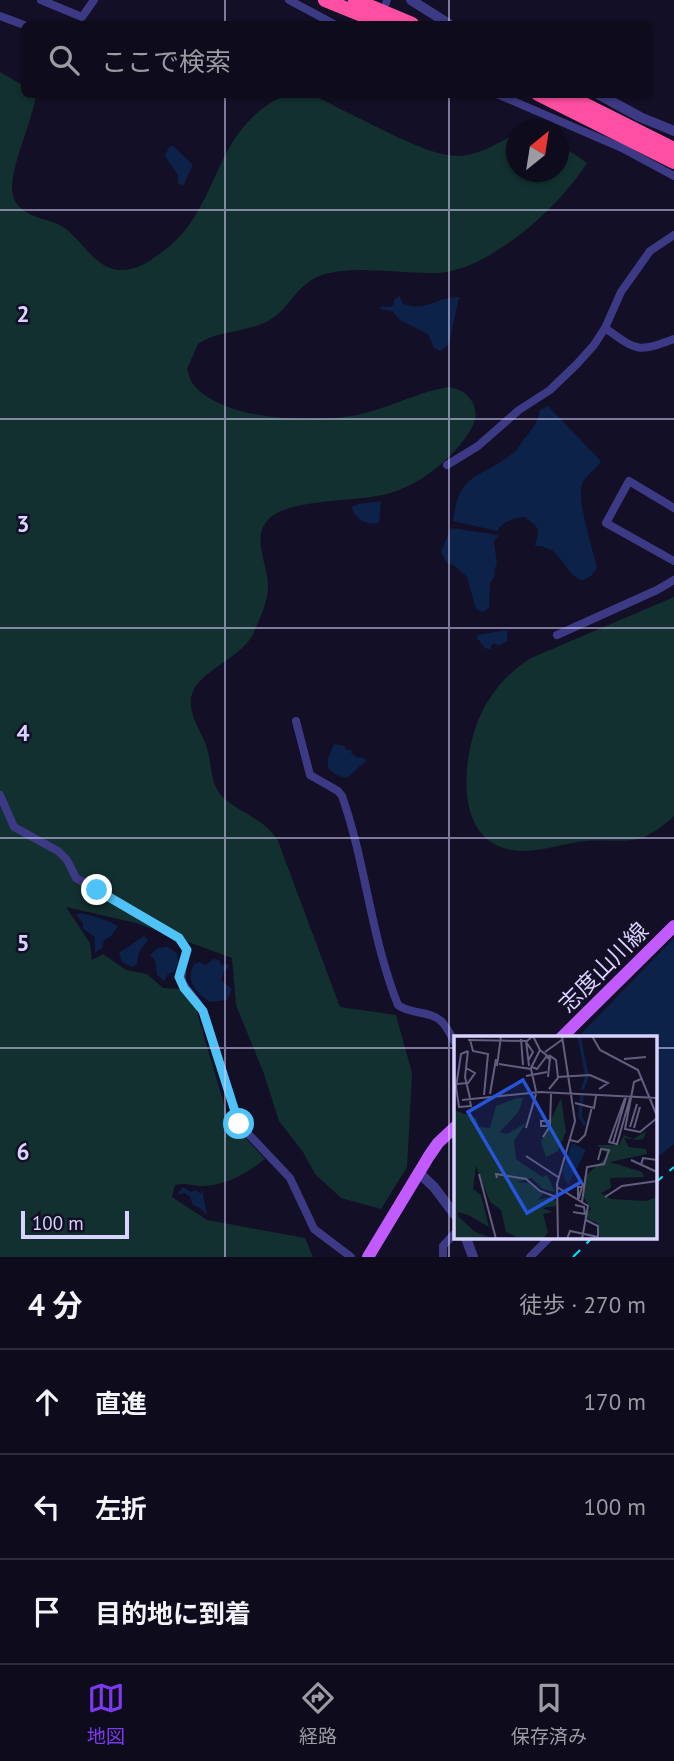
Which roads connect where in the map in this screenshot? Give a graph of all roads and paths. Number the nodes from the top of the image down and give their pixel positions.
1 (41, 0) edge
2 (94, 0) edge
3 (289, 0) edge
4 (325, 0) edge
5 (355, 0) edge
6 (411, 0) edge
7 (0, 16) edge
8 (328, 21) edge
9 (377, 21) edge
10 (405, 21) edge
11 (444, 21) edge
12 (21, 24) edge
13 (506, 98) edge
14 (546, 98) edge
15 (572, 98) edge
16 (606, 98) edge
17 (674, 131) edge
18 (674, 149) edge
19 (674, 162) edge
20 (674, 176) edge
21 (674, 235) edge
22 (605, 328) junction
23 (674, 339) edge
24 (447, 465) dead end
25 (674, 508) edge
26 (674, 562) edge
27 (674, 580) edge
28 (557, 635) dead end
29 (296, 721) dead end
30 (0, 795) edge
31 (674, 926) edge
32 (563, 1036) edge
33 (454, 1041) edge
34 (454, 1129) edge
35 (418, 1172) junction
36 (454, 1212) edge
37 (454, 1234) edge
38 (467, 1240) edge
39 (547, 1240) edge
40 (351, 1257) edge
41 (368, 1257) edge
42 (443, 1257) edge
43 (473, 1257) edge
44 (530, 1257) edge

1 - 2 street
3 - 8 street
4 - 9 highway
5 - 10 highway
6 - 11 street
7 - 12 street
13 - 20 street
14 - 19 highway
15 - 18 highway
16 - 17 street
21 - 22 street
22 - 23 street
22 - 24 street
25 - 26 street
27 - 28 street
29 - 33 street
30 - 40 street
31 - 32 main road, 志度山川線
34 - 35 main road
35 - 36 street
35 - 41 main road
37 - 42 street
38 - 43 street
39 - 44 street

